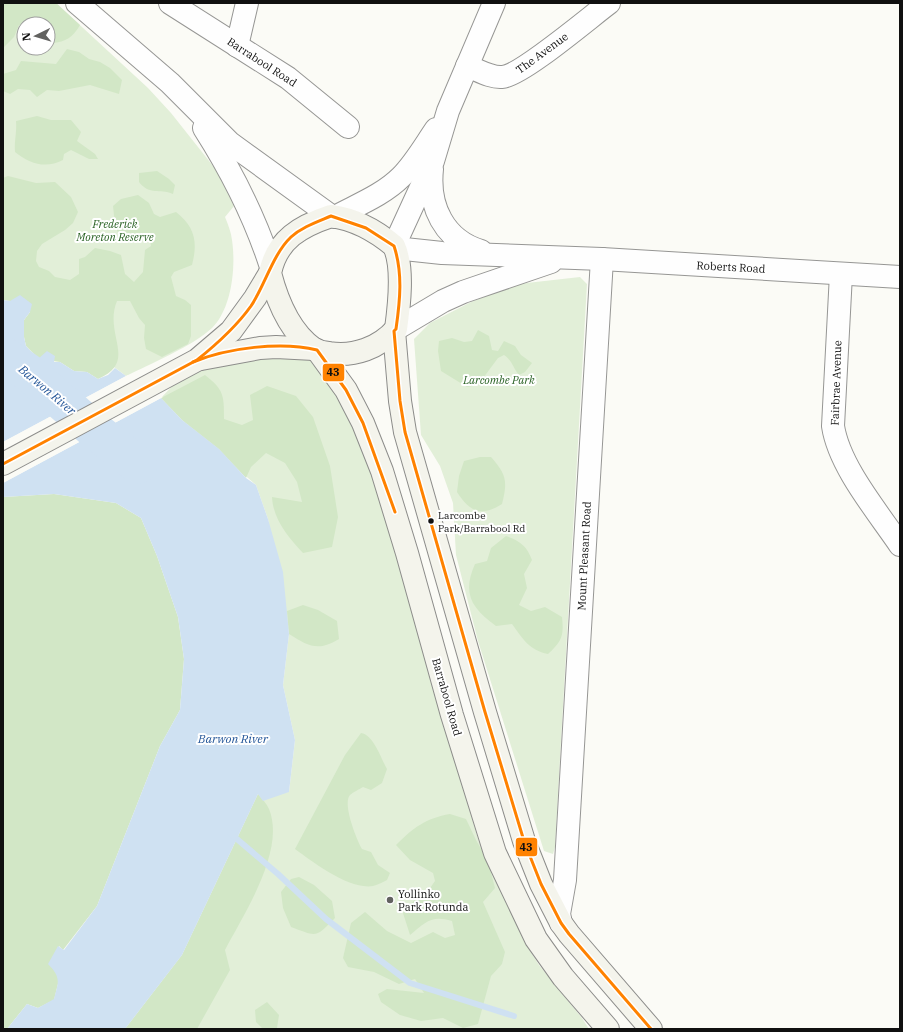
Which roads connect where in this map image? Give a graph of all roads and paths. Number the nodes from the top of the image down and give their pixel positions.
1 (77, 3) edge
2 (170, 3) edge
3 (247, 3) edge
4 (494, 3) edge
5 (609, 3) edge
6 (238, 46) junction
7 (467, 66) junction
8 (187, 101) junction
9 (448, 111) junction
10 (348, 127) dead end
11 (433, 161) junction
12 (333, 217) junction
13 (395, 247) junction
14 (496, 254) junction
15 (562, 258) junction
16 (602, 260) junction
17 (271, 270) junction
18 (841, 274) junction
19 (900, 277) edge
20 (395, 330) junction
21 (316, 350) junction
22 (197, 360) junction
23 (3, 464) edge
24 (900, 545) edge
25 (566, 852) junction
26 (529, 854) junction
27 (561, 923) junction
28 (608, 1029) edge
29 (651, 1029) edge

1 - 8 street
2 - 6 street, Barrabool Road
3 - 6 street
4 - 7 street
5 - 7 street, The Avenue
6 - 10 street, Barrabool Road
7 - 9 street
8 - 12 street
8 - 17 street
9 - 11 street
9 - 12 street
11 - 13 street
11 - 14 street
12 - 13 main road
12 - 17 main road
13 - 14 street, Roberts Road
13 - 20 main road
14 - 15 street, Roberts Road
15 - 16 street, Roberts Road
15 - 20 street, Roberts Road
16 - 18 street, Roberts Road
16 - 25 street, Mount Pleasant Road
17 - 21 main road
17 - 22 main road
18 - 19 street, Roberts Road
18 - 24 street, Fairbrae Avenue
20 - 21 main road
20 - 26 main road
21 - 22 main road
21 - 28 main road, Barrabool Road
22 - 23 main road
25 - 26 street, Mount Pleasant Road
25 - 27 street, Mount Pleasant Road
26 - 27 main road
27 - 29 main road

